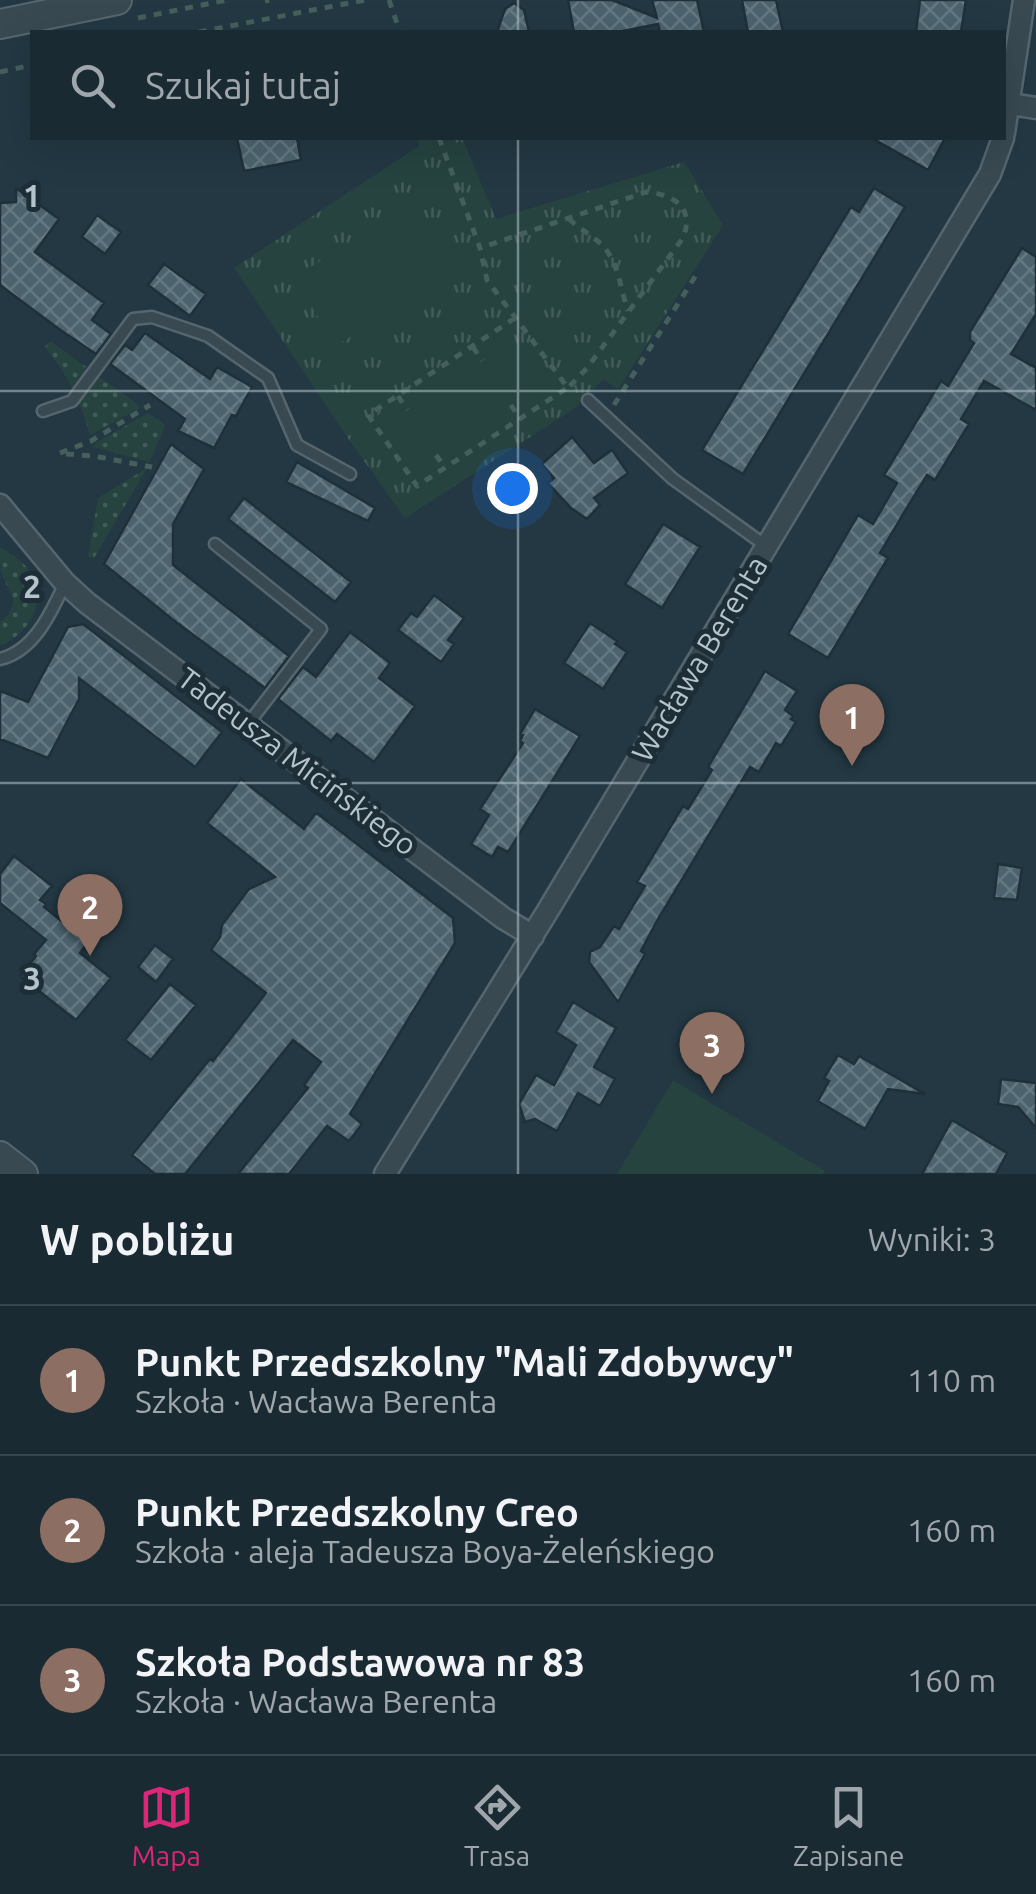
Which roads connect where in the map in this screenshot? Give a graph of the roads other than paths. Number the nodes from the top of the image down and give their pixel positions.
1 (1024, 0) edge
2 (120, 5) edge
3 (0, 24) edge
4 (1010, 104) junction
5 (1036, 108) edge
6 (1006, 122) edge
7 (1001, 140) edge
8 (588, 400) dead end
9 (43, 411) dead end
10 (350, 474) dead end
11 (0, 505) edge
12 (215, 544) dead end
13 (767, 546) junction
14 (65, 583) junction
15 (0, 659) edge
16 (248, 724) junction
17 (532, 936) junction
18 (0, 1156) edge
19 (23, 1174) edge
20 (385, 1174) edge

1 - 4 street, Wacława Berenta
2 - 3 street
4 - 5 street
4 - 6 street, Wacława Berenta
7 - 13 street, Wacława Berenta
8 - 13 lane
9 - 10 lane
11 - 14 street, Tadeusza Micińskiego
12 - 16 lane
13 - 17 street, Wacława Berenta
14 - 15 lane
14 - 16 street, Tadeusza Micińskiego
16 - 17 street, Tadeusza Micińskiego
17 - 20 street, Wacława Berenta
18 - 19 street

